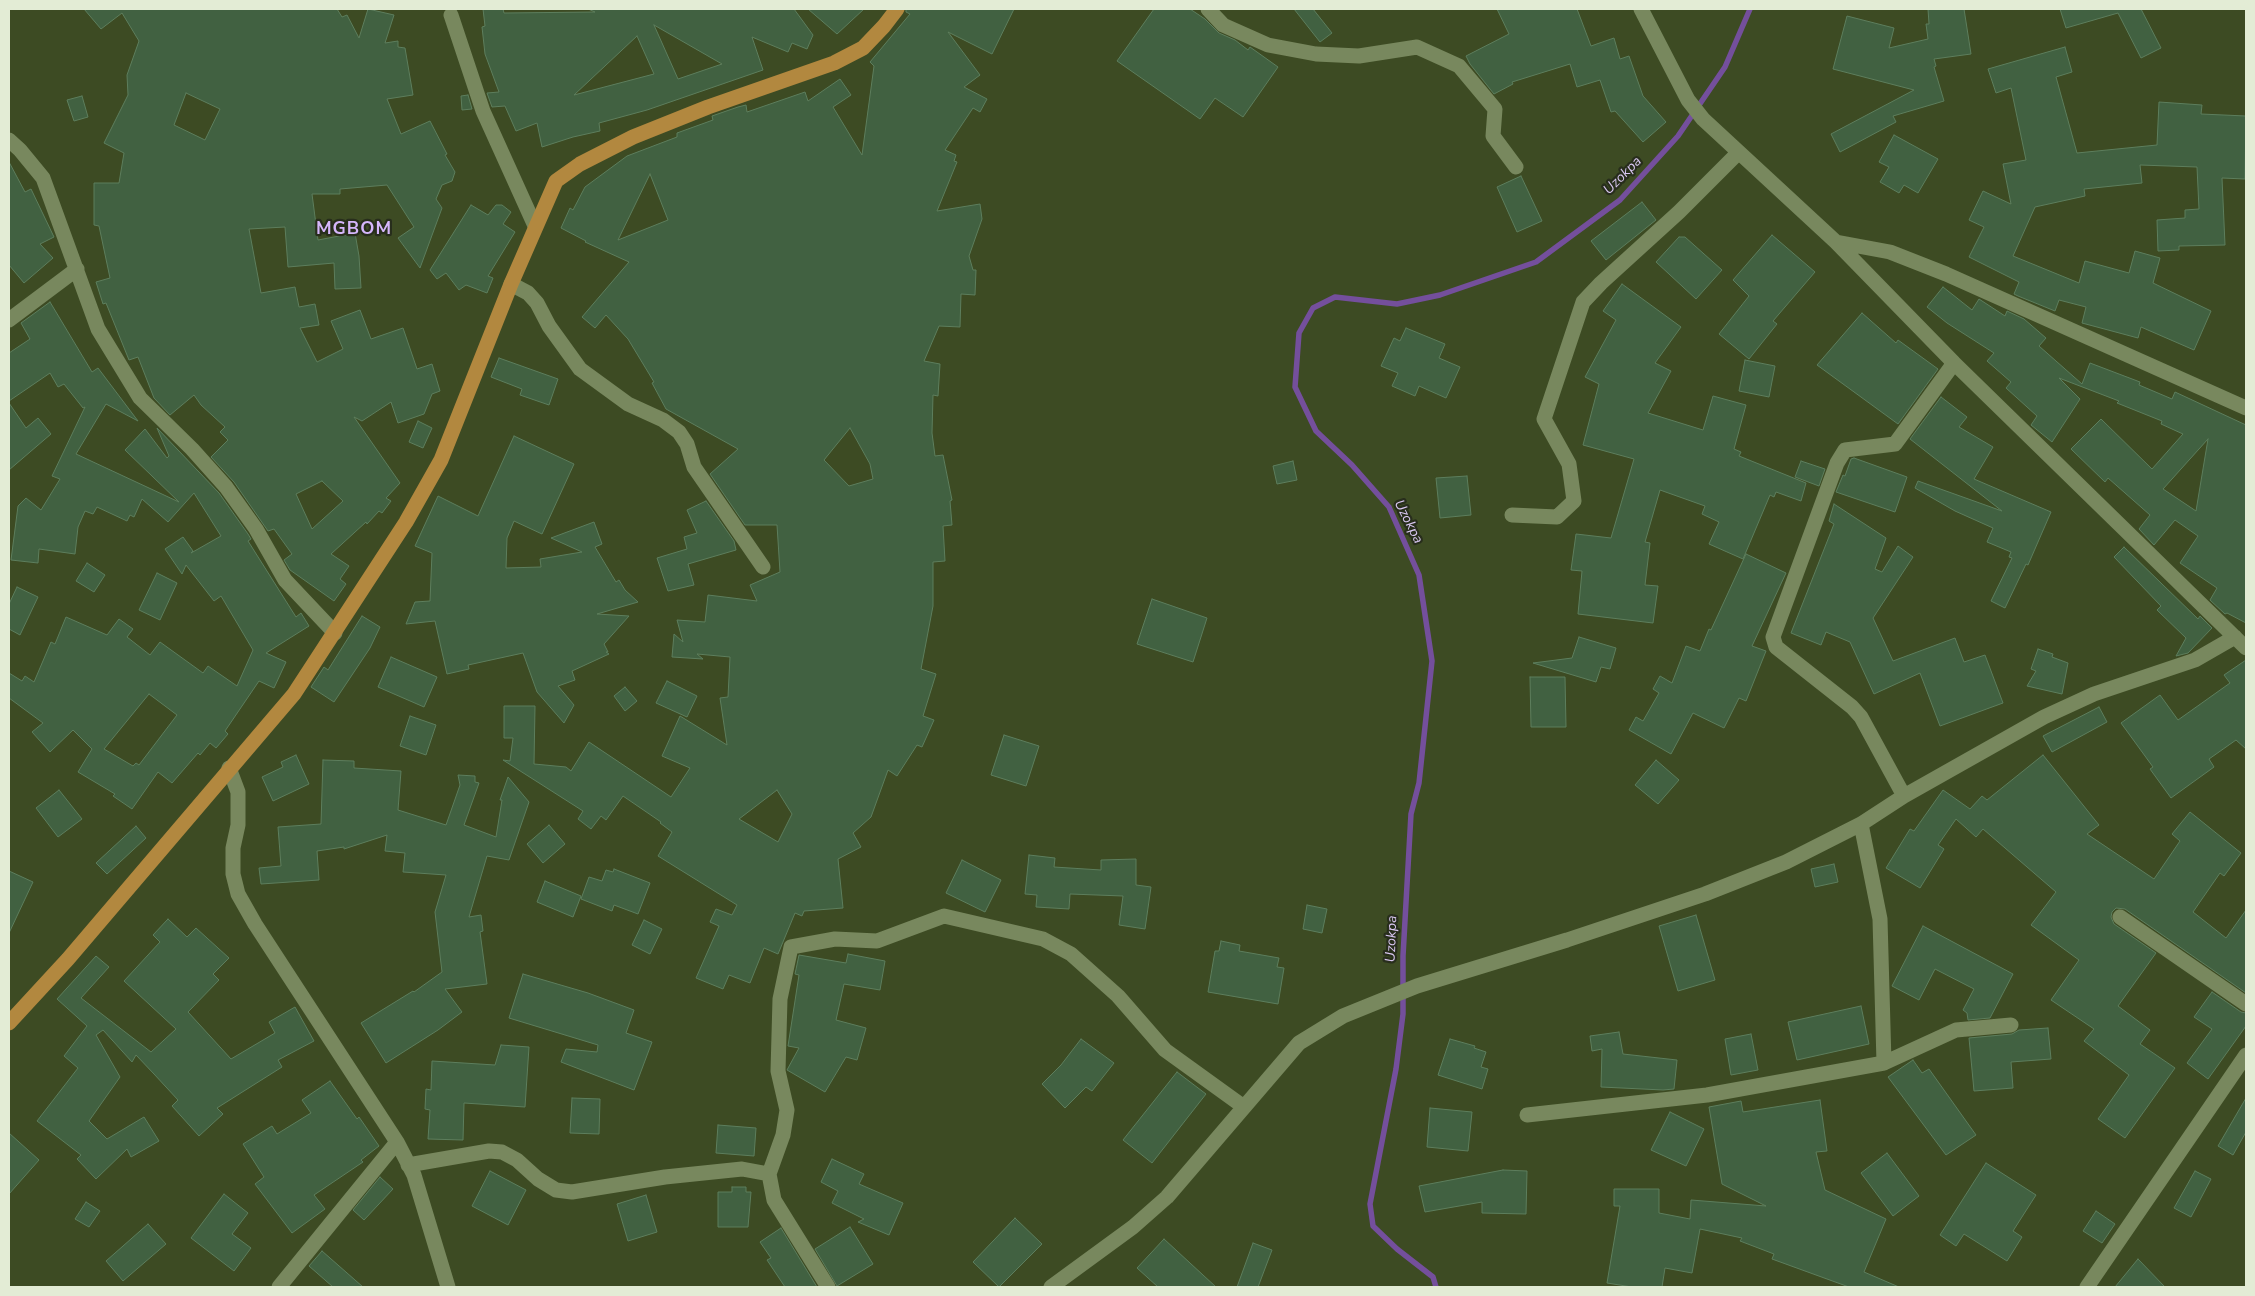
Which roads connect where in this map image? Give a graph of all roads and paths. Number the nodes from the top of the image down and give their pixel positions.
1 (897, 9) edge
2 (1208, 9) edge
3 (1641, 9) edge
4 (451, 15) dead end
5 (9, 140) edge
6 (1738, 153) junction
7 (1516, 167) dead end
8 (535, 226) junction
9 (1836, 242) junction
10 (77, 269) junction
11 (511, 284) junction
12 (9, 320) edge
13 (1954, 363) junction
14 (2246, 408) edge
15 (1512, 515) dead end
16 (763, 566) dead end
17 (335, 633) junction
18 (2241, 642) edge
19 (229, 768) junction
20 (1904, 796) junction
21 (1861, 824) junction
22 (2120, 918) dead end
23 (2246, 1004) edge
24 (9, 1024) edge
25 (2011, 1025) dead end
26 (2246, 1055) edge
27 (1884, 1063) junction
28 (1244, 1107) junction
29 (1527, 1115) dead end
30 (397, 1142) junction
31 (408, 1165) junction
32 (769, 1174) junction
33 (279, 1287) edge
34 (448, 1287) edge
35 (828, 1287) edge
36 (1051, 1287) edge
37 (2087, 1287) edge

1 - 8 main road
2 - 7 street
3 - 6 street
4 - 8 street
5 - 10 street
6 - 9 street
6 - 15 street
8 - 11 main road
9 - 13 street
9 - 14 street
10 - 12 street
10 - 17 street
11 - 16 street
11 - 17 main road
13 - 18 street
13 - 20 street
17 - 19 main road
18 - 20 street
19 - 24 main road
19 - 30 street
20 - 21 street
21 - 27 street
21 - 28 street
22 - 23 street
25 - 27 street
26 - 37 street
27 - 29 street
28 - 32 street
28 - 36 street
30 - 31 street
30 - 33 street
31 - 32 street
31 - 34 street
32 - 35 street

